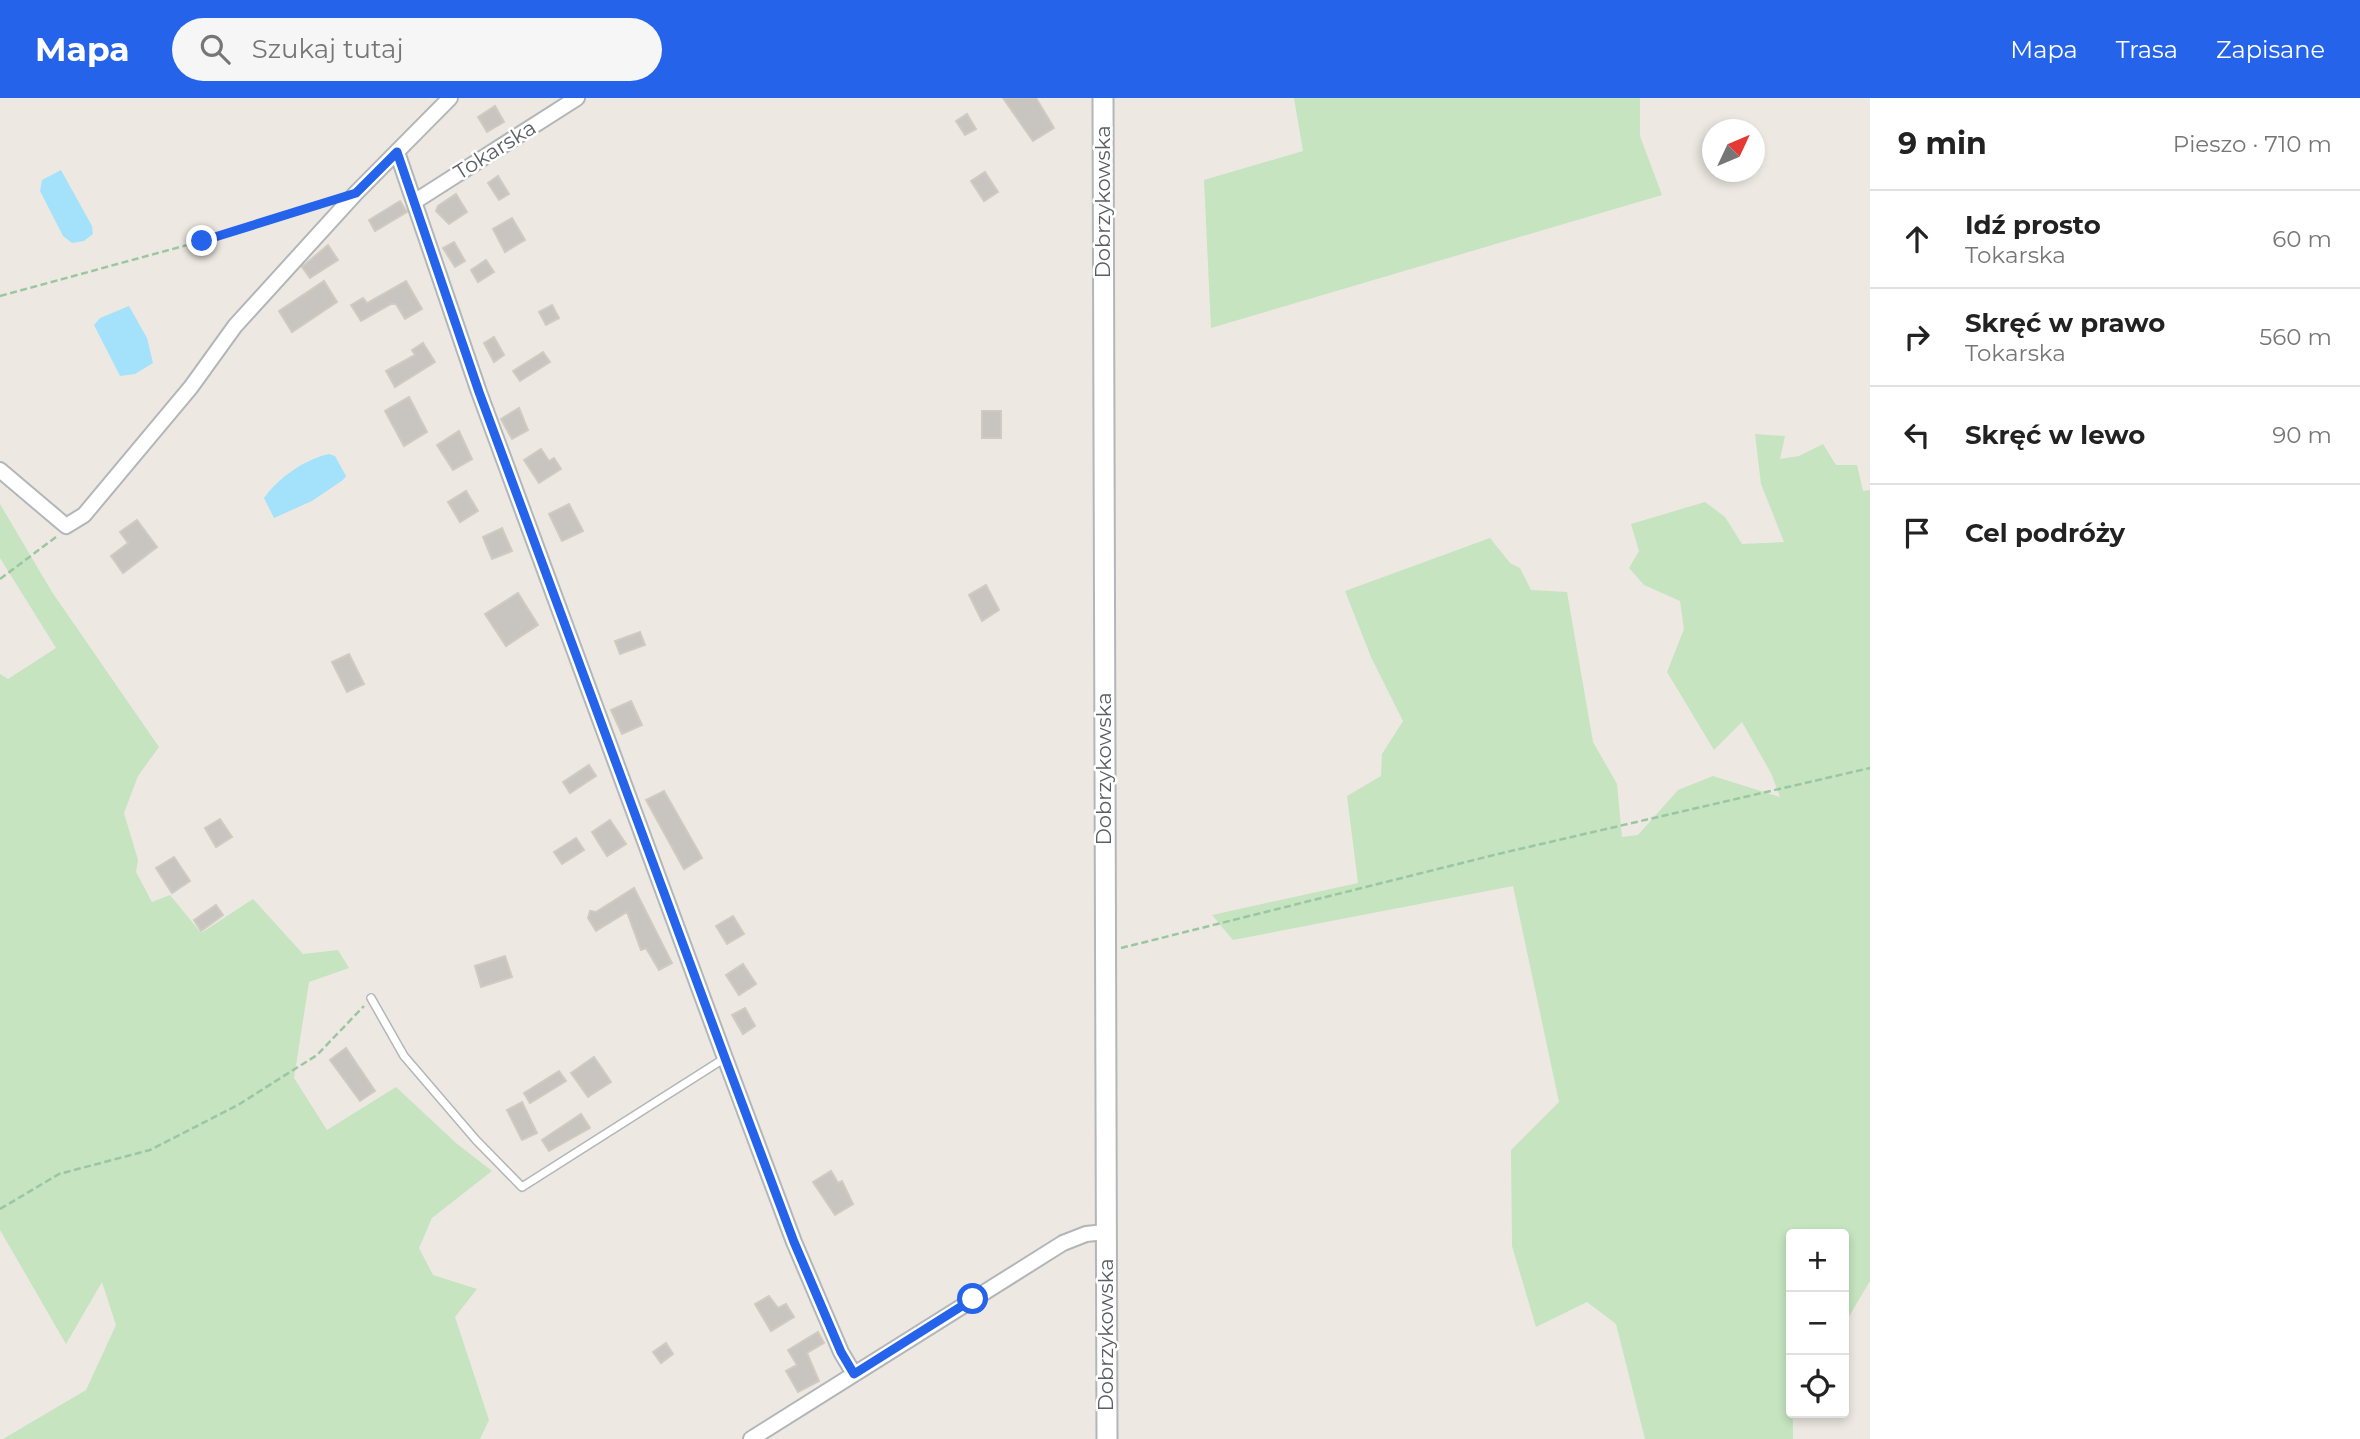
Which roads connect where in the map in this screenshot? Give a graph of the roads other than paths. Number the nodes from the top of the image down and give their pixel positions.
1 (450, 98) edge
2 (577, 98) edge
3 (1103, 98) edge
4 (397, 152) junction
5 (414, 202) junction
6 (0, 470) edge
7 (371, 998) road end
8 (725, 1058) junction
9 (1105, 1232) junction
10 (854, 1374) junction
11 (751, 1439) edge
12 (1107, 1439) edge

1 - 4 street
2 - 5 street, Tokarska
3 - 9 main road, Dobrzykowska
4 - 5 street
4 - 6 street
5 - 8 street
7 - 8 lane
8 - 10 street
9 - 10 street
9 - 12 main road, Dobrzykowska
10 - 11 street

